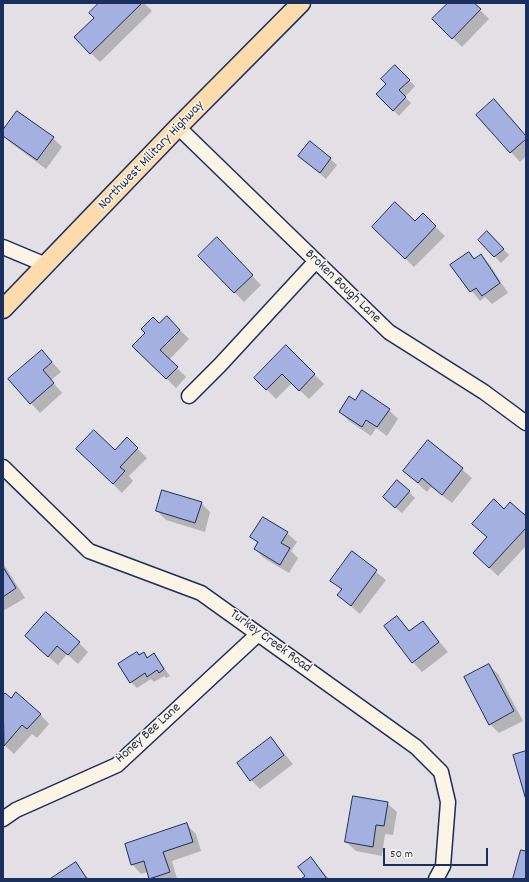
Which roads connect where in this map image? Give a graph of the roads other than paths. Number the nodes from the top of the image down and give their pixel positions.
1 (301, 3) edge
2 (178, 127) junction
3 (3, 247) edge
4 (316, 261) junction
5 (46, 265) junction
6 (3, 309) edge
7 (189, 396) dead end
8 (526, 423) edge
9 (3, 467) edge
10 (258, 634) junction
11 (3, 819) edge
12 (436, 879) edge

1 - 2 main road, Northwest Military Highway
2 - 4 street, Broken Bough Lane
2 - 5 main road, Northwest Military Highway
3 - 5 street
4 - 7 street
4 - 8 street, Broken Bough Lane
5 - 6 main road, Northwest Military Highway
9 - 10 street, Turkey Creek Road
10 - 11 street, Honey Bee Lane
10 - 12 street, Turkey Creek Road

